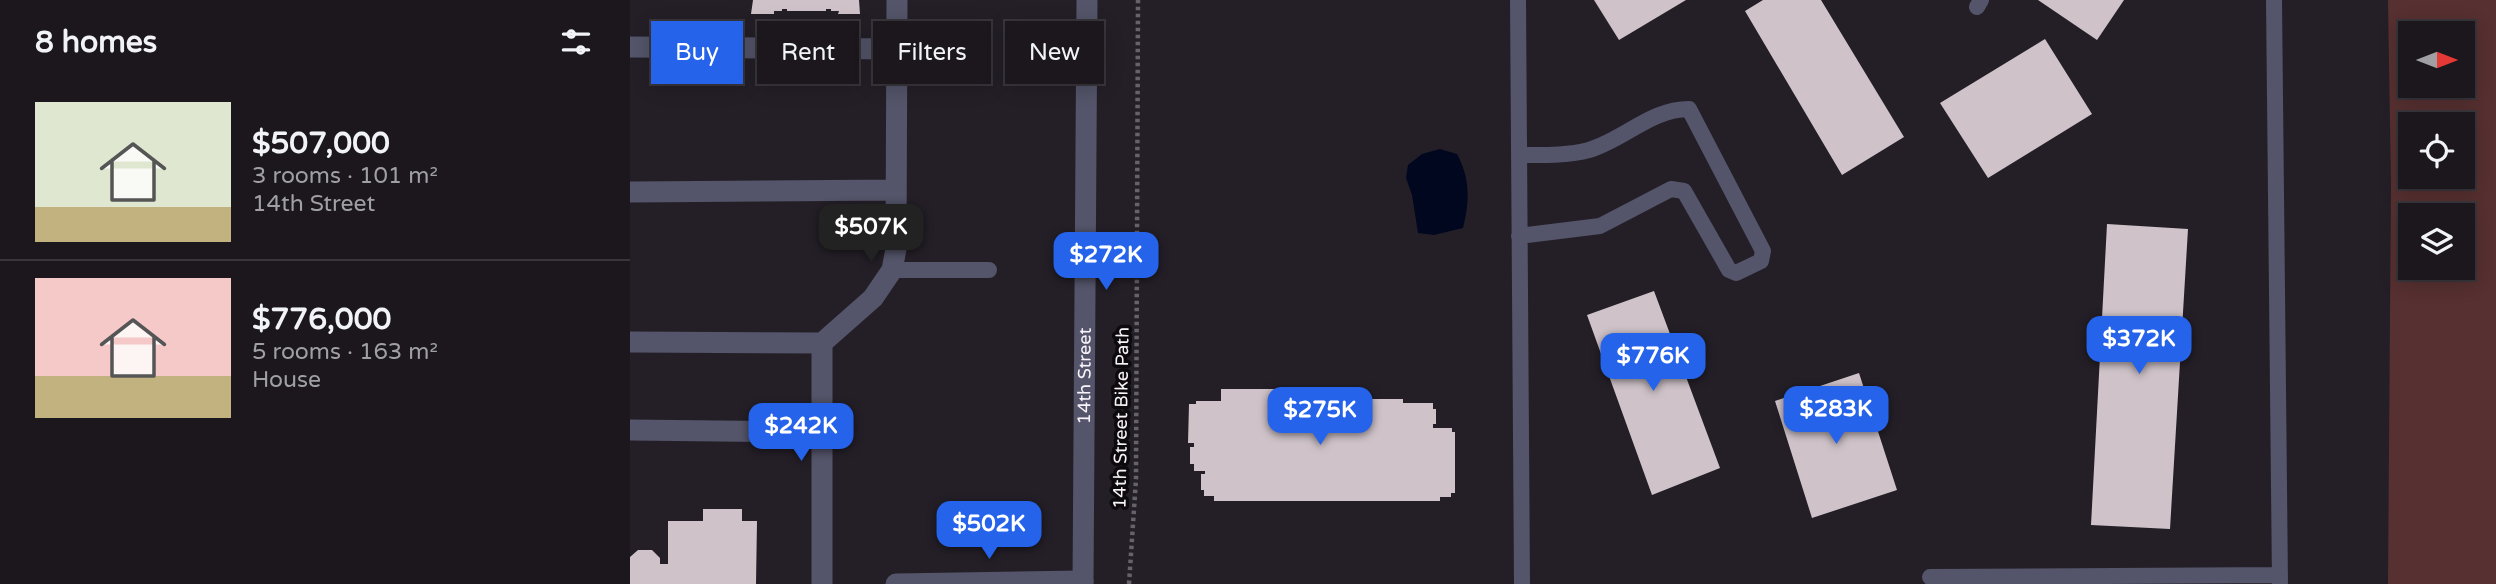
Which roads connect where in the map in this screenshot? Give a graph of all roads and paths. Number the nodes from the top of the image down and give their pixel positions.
1 (897, 0) edge
2 (1087, 0) edge
3 (1138, 0) edge
4 (1518, 0) edge
5 (2274, 0) edge
6 (897, 21) edge
7 (630, 47) edge
8 (873, 49) edge
9 (897, 84) edge
10 (1519, 155) junction
11 (897, 190) junction
12 (630, 192) edge
13 (1519, 236) junction
14 (892, 270) junction
15 (989, 270) dead end
16 (630, 342) edge
17 (822, 343) junction
18 (630, 430) edge
19 (822, 432) junction
20 (1930, 577) dead end
21 (2280, 579) edge
22 (1083, 583) edge
23 (822, 584) edge
24 (896, 584) edge
25 (1129, 584) edge
26 (1522, 584) edge

1 - 6 street
2 - 22 street, 14th Street
3 - 25 path, 14th Street Bike Path
4 - 10 lane
5 - 21 lane
7 - 8 street
9 - 11 street
10 - 13 lane
10 - 13 lane
11 - 12 street
11 - 14 street
13 - 26 lane
14 - 15 lane
14 - 17 street
16 - 17 street
17 - 19 street
18 - 19 street
19 - 23 street
20 - 21 lane
22 - 24 street

